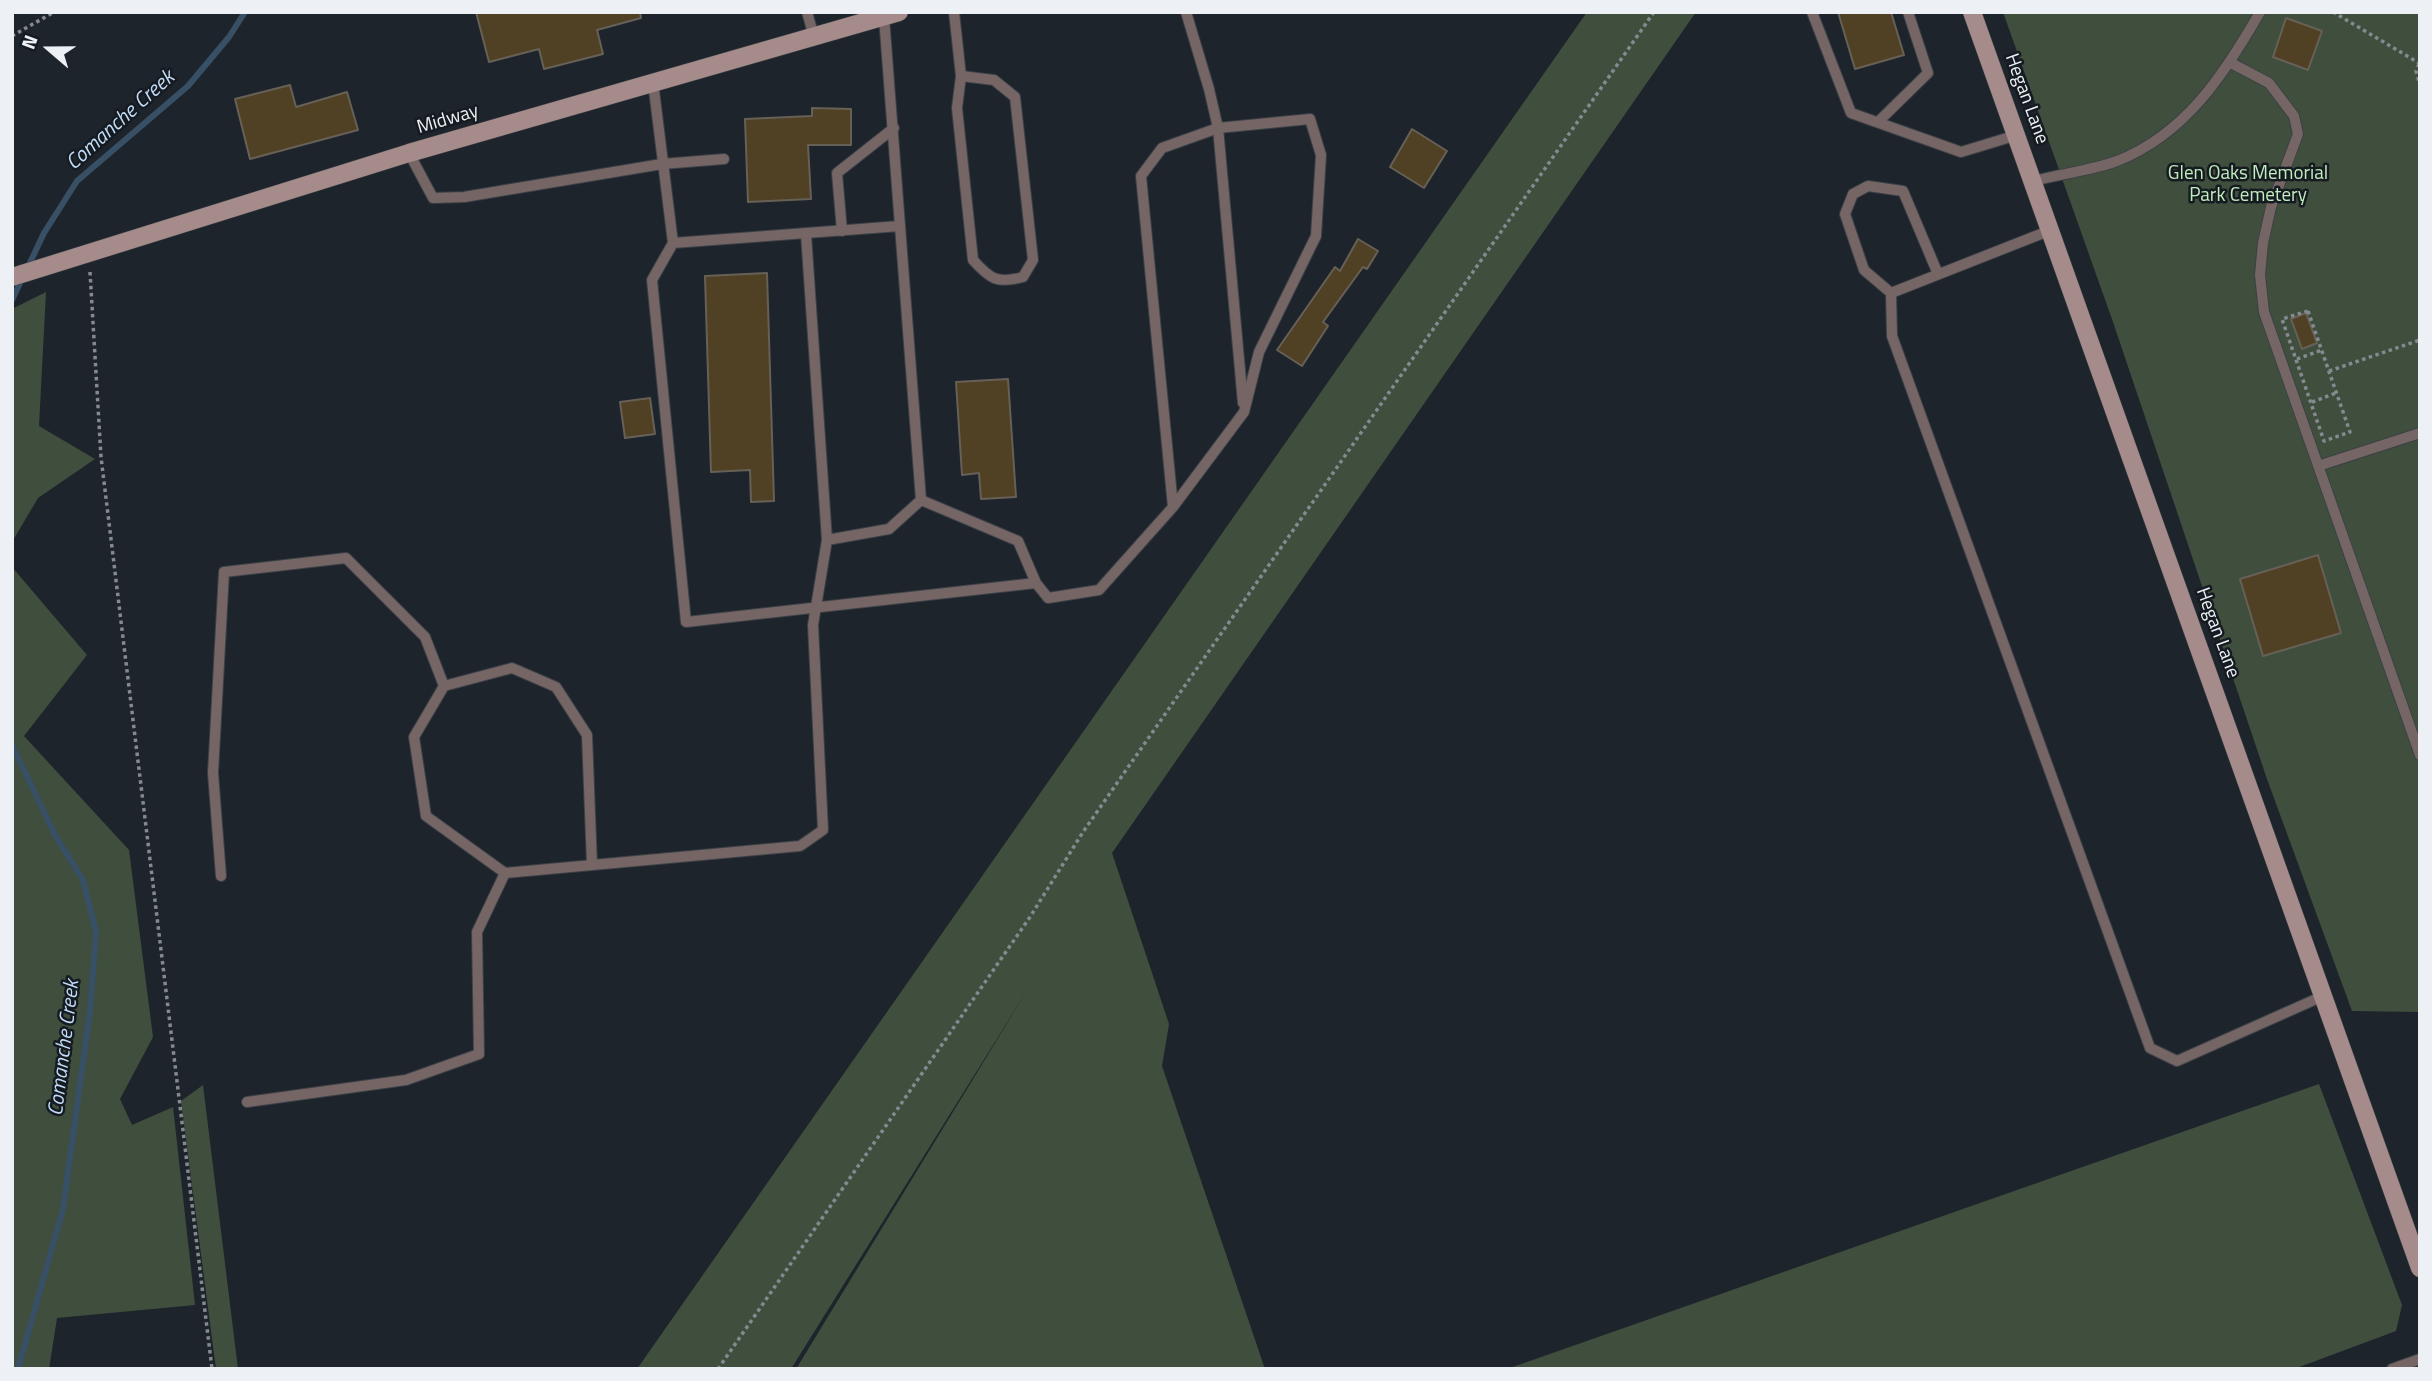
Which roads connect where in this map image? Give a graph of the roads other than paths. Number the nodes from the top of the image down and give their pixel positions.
1 (807, 12) edge
2 (954, 12) edge
3 (1186, 12) edge
4 (1812, 12) edge
5 (1908, 12) edge
6 (1972, 12) edge
7 (2260, 12) edge
8 (891, 14) edge
9 (814, 37) junction
10 (2231, 63) junction
11 (961, 76) junction
12 (653, 82) junction
13 (1878, 122) junction
14 (894, 128) junction
15 (1218, 128) junction
16 (2017, 135) junction
17 (409, 153) junction
18 (724, 159) dead end
19 (662, 164) junction
20 (2034, 181) junction
21 (901, 226) junction
22 (2051, 230) junction
23 (842, 231) junction
24 (806, 234) junction
25 (673, 243) junction
26 (1938, 274) junction
27 (12, 277) edge
28 (1891, 293) junction
29 (1244, 412) junction
30 (2420, 433) edge
31 (2318, 466) junction
32 (921, 500) junction
33 (1173, 506) junction
34 (827, 540) junction
35 (1035, 583) junction
36 (816, 607) junction
37 (444, 686) junction
38 (2420, 755) edge
39 (592, 865) junction
40 (505, 873) junction
41 (221, 876) dead end
42 (2323, 996) junction
43 (247, 1102) dead end
44 (2420, 1268) edge
45 (2420, 1359) edge
46 (2392, 1369) edge

1 - 9 lane
2 - 11 lane
3 - 15 lane
4 - 13 lane
5 - 13 lane
6 - 16 street, Hegan Lane
7 - 10 lane
8 - 9 street, Midway
8 - 14 lane
9 - 12 street, Midway
10 - 20 lane
10 - 31 lane
11 - 11 lane
12 - 17 street, Midway
12 - 19 lane
13 - 16 lane
14 - 21 lane
14 - 23 lane
15 - 29 lane
15 - 29 lane
15 - 33 lane
16 - 20 street, Hegan Lane
17 - 19 lane
17 - 27 street, Midway
18 - 19 lane
19 - 25 lane
20 - 22 street, Hegan Lane
21 - 23 lane
21 - 32 lane
22 - 26 lane
22 - 42 street, Hegan Lane
23 - 24 lane
24 - 25 lane
24 - 34 lane
25 - 36 lane
26 - 28 lane
26 - 28 lane
28 - 42 lane
29 - 33 lane
30 - 31 lane
31 - 38 lane
32 - 34 lane
32 - 35 lane
33 - 35 lane
34 - 36 lane
35 - 36 lane
36 - 39 lane
37 - 39 lane
37 - 40 lane
37 - 41 lane
39 - 40 lane
40 - 43 lane
42 - 44 street, Hegan Lane
45 - 46 lane

